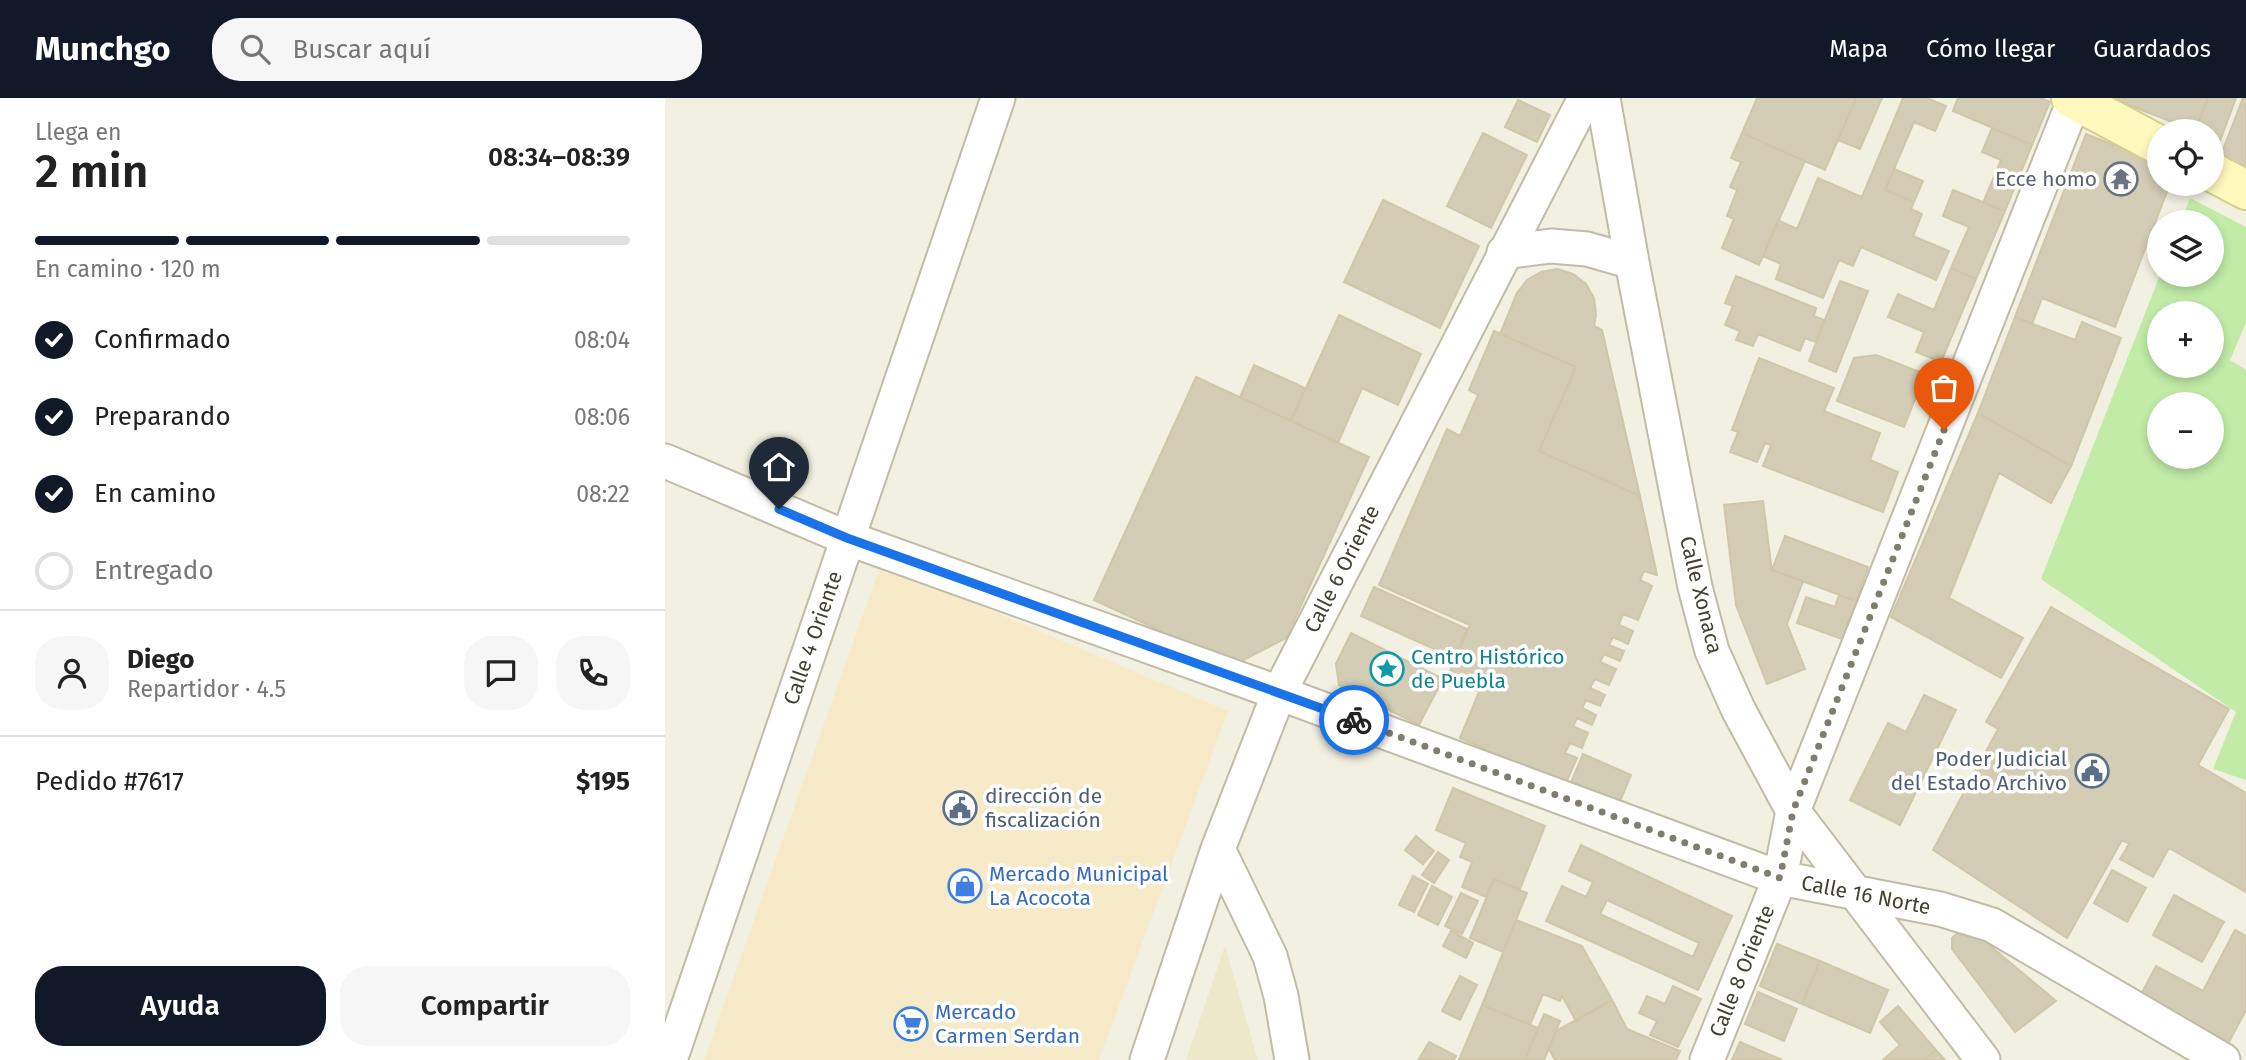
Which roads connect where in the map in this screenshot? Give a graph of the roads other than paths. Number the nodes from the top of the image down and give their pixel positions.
1 (998, 98) edge
2 (1585, 98) edge
3 (1603, 98) edge
4 (2073, 99) edge
5 (2147, 139) edge
6 (2224, 178) edge
7 (2246, 190) edge
8 (1504, 252) junction
9 (1632, 262) junction
10 (665, 461) edge
11 (847, 538) junction
12 (1279, 693) junction
13 (1793, 811) junction
14 (1218, 849) junction
15 (1780, 878) junction
16 (1859, 895) junction
17 (670, 1060) edge
18 (1147, 1060) edge
19 (1292, 1060) edge
20 (1707, 1060) edge
21 (1983, 1060) edge
22 (2223, 1060) edge

1 - 11 street, Calle 4 Oriente
2 - 8 street, Calle 6 Oriente
3 - 9 street, Calle Xonaca
4 - 5 main road
4 - 13 street, Calle 8 Oriente
6 - 7 main road
8 - 9 street
8 - 12 street, Calle 6 Oriente
9 - 13 street, Calle Xonaca
10 - 11 street, Calle 16 Norte
11 - 12 street, Calle 16 Norte
11 - 17 street, Calle 4 Oriente
12 - 14 street, Calle 6 Oriente
12 - 15 street, Calle 16 Norte
13 - 15 street, Calle 8 Oriente
13 - 16 street, Calle Xonaca
14 - 18 street, Calle 6 Oriente
14 - 19 street
15 - 16 street, Calle 16 Norte
15 - 20 street, Calle 8 Oriente
16 - 21 street, Calle Xonaca
16 - 22 street, Calle 16 Norte

